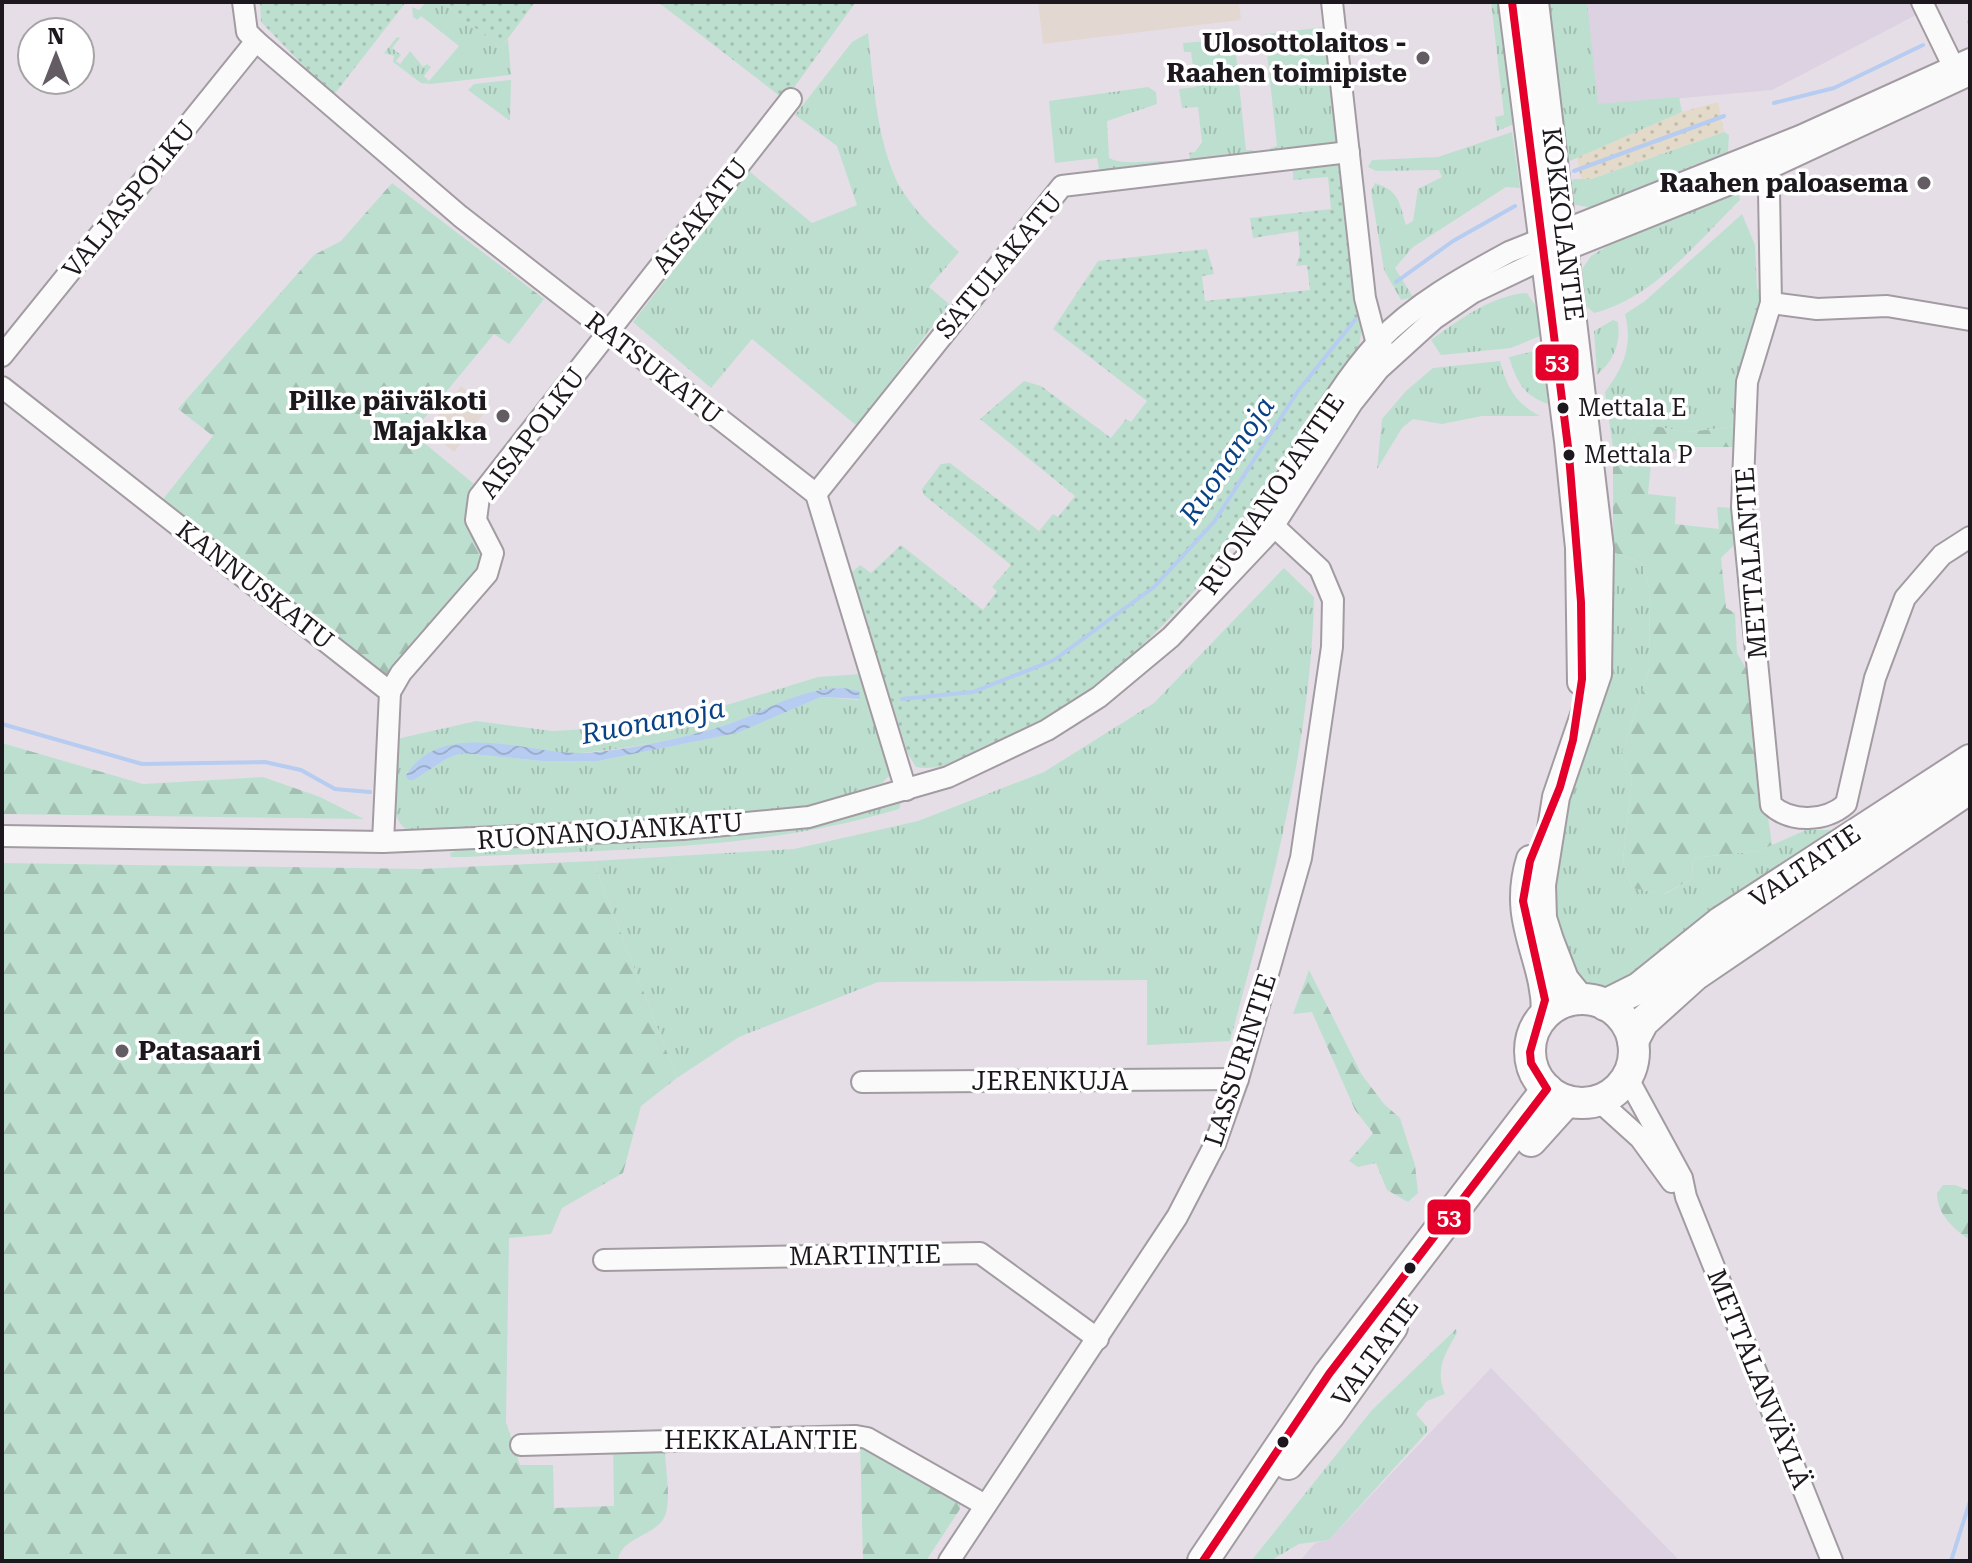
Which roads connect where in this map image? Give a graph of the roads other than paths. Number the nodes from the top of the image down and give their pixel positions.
1 (243, 2) edge
2 (1332, 2) edge
3 (1512, 2) edge
4 (1535, 2) edge
5 (1922, 2) edge
6 (256, 41) junction
7 (1963, 70) edge
8 (791, 99) dead end
9 (1349, 152) junction
10 (1762, 161) junction
11 (1554, 245) junction
12 (1771, 303) junction
13 (1970, 320) edge
14 (609, 334) junction
15 (1389, 345) junction
16 (2, 356) edge
17 (2, 387) edge
18 (816, 494) junction
19 (1269, 521) junction
20 (1970, 537) edge
21 (1171, 637) joint
22 (390, 692) junction
23 (1970, 760) edge
24 (1560, 786) junction
25 (1970, 788) edge
26 (906, 790) junction
27 (2, 836) edge
28 (383, 842) junction
29 (1594, 1002) junction
30 (1545, 1015) junction
31 (1633, 1041) junction
32 (1627, 1077) junction
33 (1238, 1079) junction
34 (862, 1082) dead end
35 (1557, 1095) junction
36 (1599, 1101) junction
37 (1686, 1197) junction
38 (604, 1260) dead end
39 (1098, 1339) junction
40 (521, 1445) dead end
41 (985, 1505) junction
42 (949, 1561) edge
43 (1205, 1561) edge
44 (1832, 1561) edge

1 - 6 street
2 - 9 street
3 - 11 main road, KOKKOLANTIE
4 - 11 main road, KOKKOLANTIE
5 - 7 street
6 - 14 street, RATSUKATU
6 - 16 street, VALJASPOLKU
7 - 10 street, RUONANOJANTIE
8 - 14 street, AISAKATU
9 - 15 street
9 - 18 street, SATULAKATU
10 - 11 street, RUONANOJANTIE
10 - 12 street, METTALANTIE
11 - 15 street, RUONANOJANTIE
11 - 24 main road, KOKKOLANTIE
12 - 13 street
12 - 20 street, METTALANTIE
14 - 18 street, RATSUKATU
14 - 22 street, AISAPOLKU
15 - 19 street, RUONANOJANTIE
17 - 22 street, KANNUSKATU
18 - 26 street
19 - 21 street, RUONANOJANTIE
19 - 33 street, LASSURINTIE
21 - 26 street, RUONANOJANKATU
22 - 28 street
23 - 29 highway, VALTATIE
24 - 29 main road, KOKKOLANTIE
24 - 30 main road, KOKKOLANTIE
25 - 31 highway, VALTATIE
26 - 28 street, RUONANOJANKATU
27 - 28 street, RUONANOJANKATU
29 - 30 highway
29 - 31 highway
30 - 35 highway
31 - 32 highway
32 - 36 highway
32 - 37 street, METTALANVÄYLÄ
33 - 34 street, JERENKUJA
33 - 39 street, LASSURINTIE
35 - 36 highway
35 - 43 highway, VALTATIE
36 - 37 street, METTALANVÄYLÄ
37 - 44 street, METTALANVÄYLÄ
38 - 39 street, MARTINTIE
39 - 41 street, LASSURINTIE
40 - 41 street, HEKKALANTIE
41 - 42 street, LASSURINTIE

